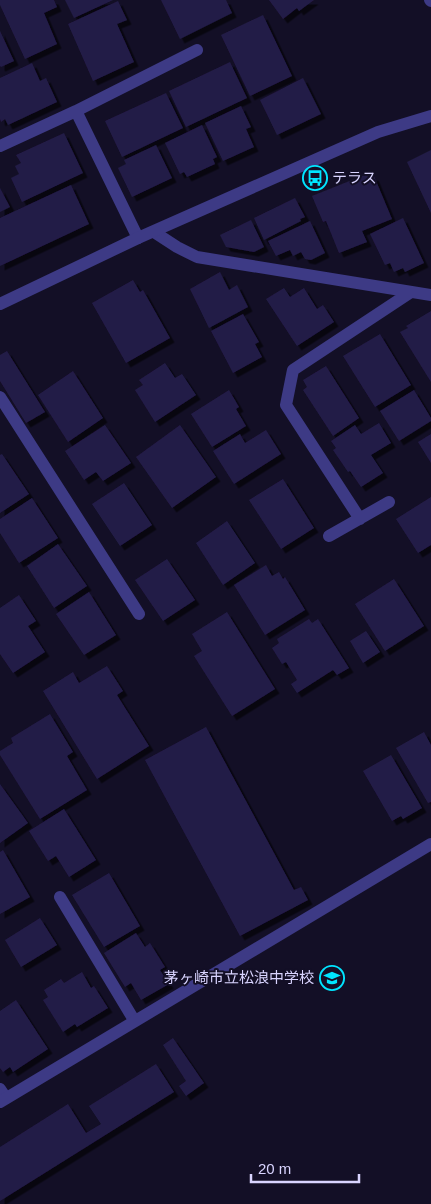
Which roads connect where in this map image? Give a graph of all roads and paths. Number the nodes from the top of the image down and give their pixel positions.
1 (197, 50) dead end
2 (76, 111) junction
3 (431, 116) edge
4 (0, 146) edge
5 (154, 232) junction
6 (138, 238) junction
7 (411, 292) junction
8 (431, 295) edge
9 (0, 304) edge
10 (0, 397) edge
11 (389, 502) dead end
12 (360, 519) junction
13 (329, 536) dead end
14 (139, 614) dead end
15 (431, 844) edge
16 (60, 897) dead end
17 (134, 1020) junction
18 (2, 1096) edge

1 - 2 street
2 - 4 street
2 - 6 street
3 - 5 street
5 - 6 street
5 - 7 street
6 - 9 street
7 - 8 street
7 - 12 street
10 - 14 street
11 - 12 street
12 - 13 street
15 - 17 street
16 - 17 street
17 - 18 street

